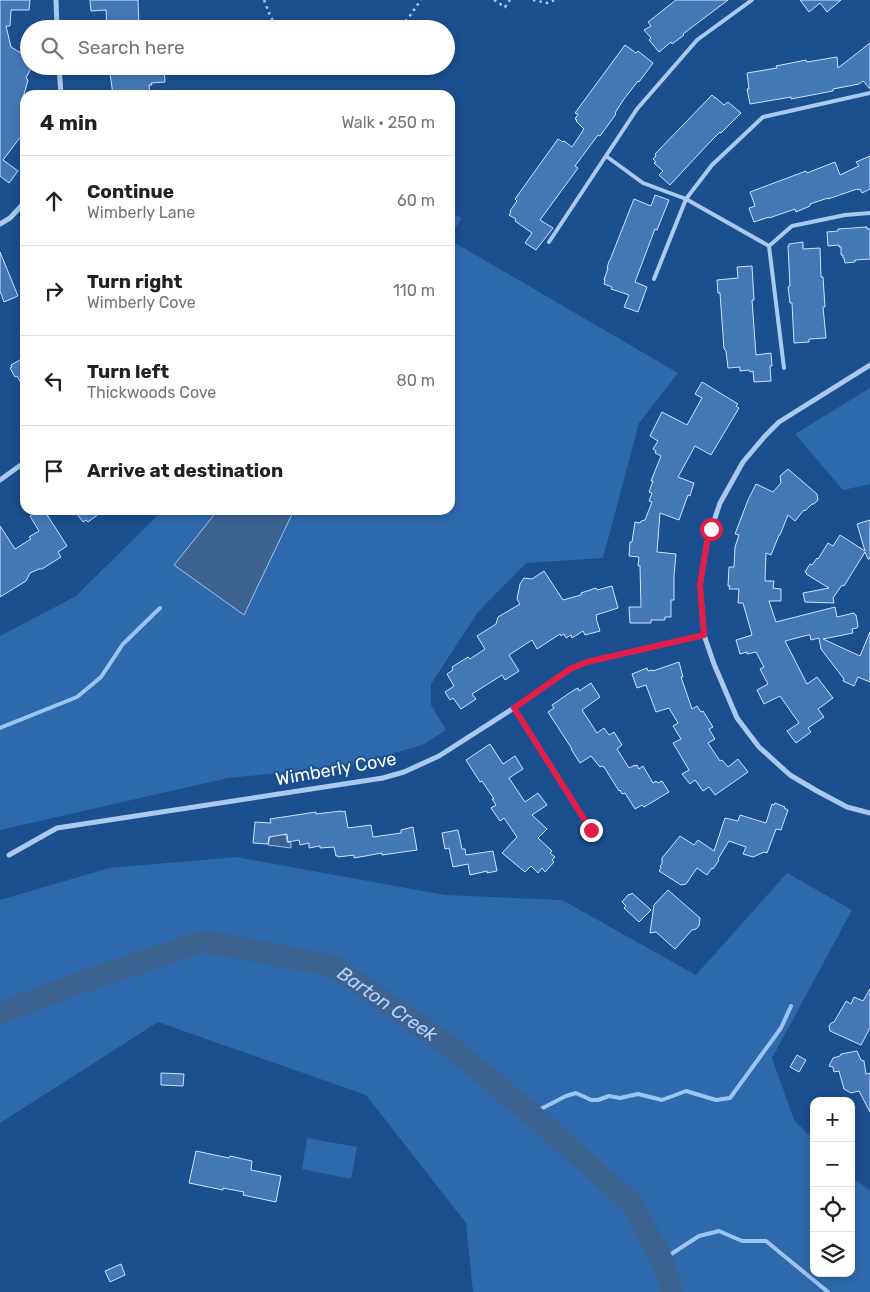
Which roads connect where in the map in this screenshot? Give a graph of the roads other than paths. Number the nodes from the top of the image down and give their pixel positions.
1 (56, 0) edge
2 (752, 0) edge
3 (57, 20) edge
4 (60, 75) edge
5 (61, 90) edge
6 (870, 93) edge
7 (606, 156) junction
8 (686, 200) junction
9 (20, 207) edge
10 (870, 213) edge
11 (0, 224) edge
12 (549, 242) dead end
13 (769, 246) junction
14 (654, 279) dead end
15 (870, 365) edge
16 (784, 368) dead end
17 (20, 466) edge
18 (0, 480) edge
19 (704, 635) junction
20 (514, 708) junction
21 (870, 813) edge
22 (591, 830) dead end
23 (9, 854) dead end

1 - 3 street
2 - 7 lane
4 - 5 street
6 - 8 lane
7 - 8 lane
7 - 12 lane
8 - 13 lane
8 - 14 lane
9 - 11 street
10 - 13 lane
13 - 16 lane
15 - 19 street
17 - 18 street
19 - 20 street, Wimberly Cove
19 - 21 street
20 - 22 street
20 - 23 street, Wimberly Cove

